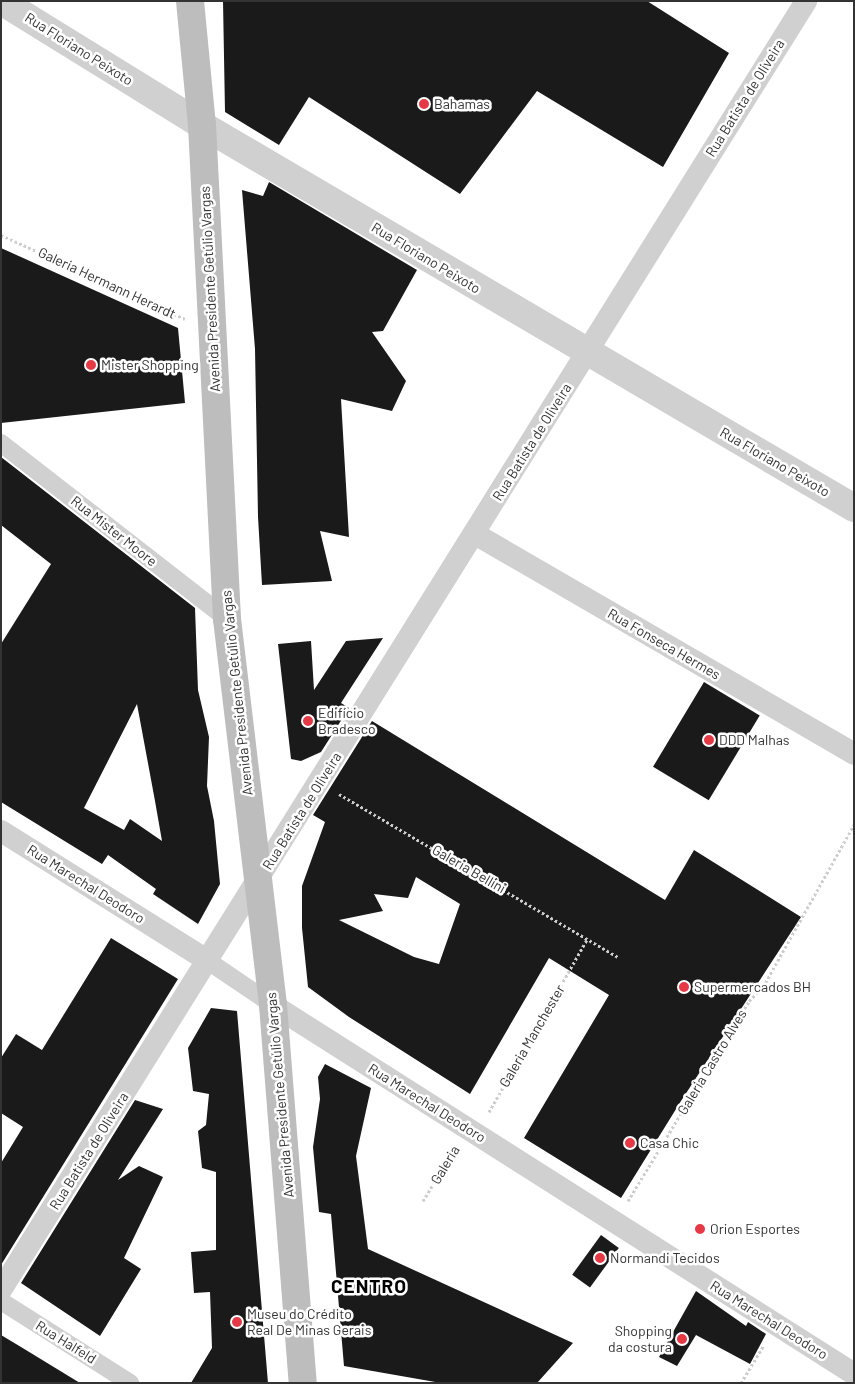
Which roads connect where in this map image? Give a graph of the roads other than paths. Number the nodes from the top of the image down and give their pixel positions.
1 (2, 1) edge
2 (190, 1) edge
3 (806, 1) edge
4 (202, 125) junction
5 (587, 354) junction
6 (1, 443) edge
7 (854, 508) edge
8 (475, 534) junction
9 (227, 619) junction
10 (854, 754) edge
11 (1, 831) edge
12 (257, 882) junction
13 (208, 961) junction
14 (273, 1005) junction
15 (1, 1290) edge
16 (1, 1301) edge
17 (854, 1374) edge
18 (130, 1383) edge
19 (303, 1383) edge

1 - 4 street, Rua Floriano Peixoto
2 - 4 main road, Avenida Presidente Getúlio Vargas
3 - 5 street, Rua Batista de Oliveira
4 - 5 street, Rua Floriano Peixoto
4 - 9 main road, Avenida Presidente Getúlio Vargas
5 - 7 street, Rua Floriano Peixoto
5 - 8 street, Rua Batista de Oliveira
6 - 9 street, Rua Mister Moore
8 - 10 street, Rua Fonseca Hermes
8 - 12 street, Rua Batista de Oliveira
9 - 12 main road, Avenida Presidente Getúlio Vargas
11 - 13 street, Rua Marechal Deodoro
12 - 13 street, Rua Batista de Oliveira
12 - 14 main road, Avenida Presidente Getúlio Vargas
13 - 14 street, Rua Marechal Deodoro
13 - 15 street, Rua Batista de Oliveira
14 - 17 street, Rua Marechal Deodoro
14 - 19 main road, Avenida Presidente Getúlio Vargas
16 - 18 street, Rua Halfeld

